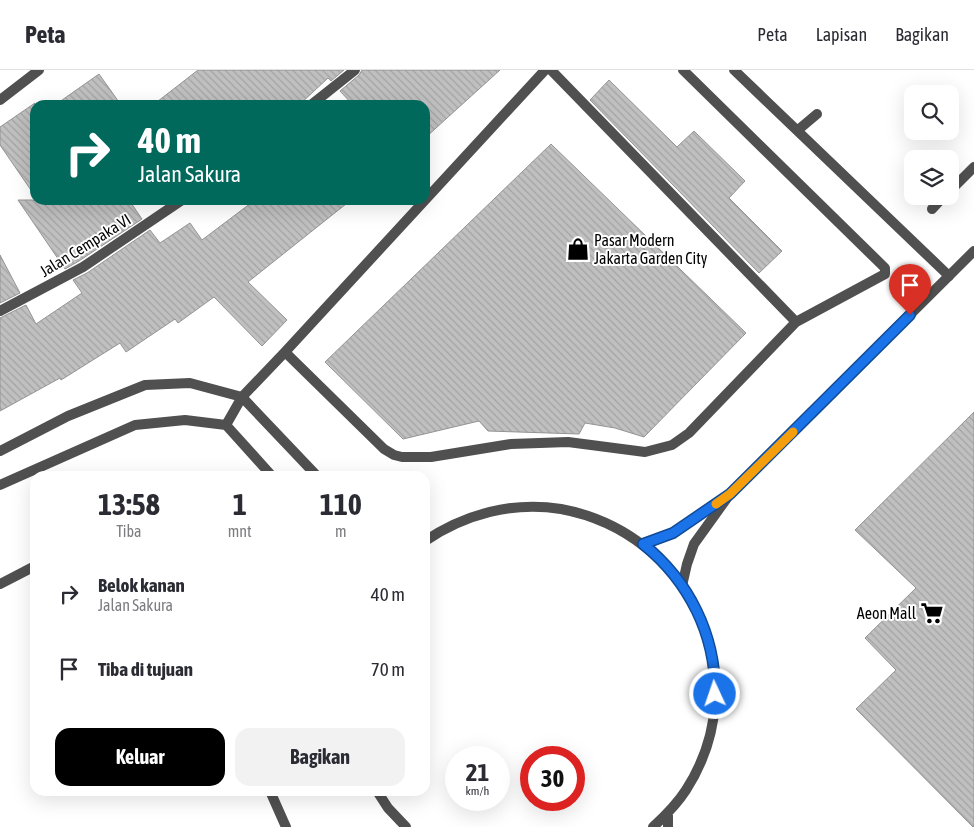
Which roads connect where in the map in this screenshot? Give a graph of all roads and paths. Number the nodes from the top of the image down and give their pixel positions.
1 (39, 70) edge
2 (355, 70) edge
3 (546, 70) edge
4 (551, 70) edge
5 (683, 70) edge
6 (734, 70) edge
7 (0, 100) edge
8 (317, 100) edge
9 (817, 114) dead end
10 (798, 130) junction
11 (974, 167) edge
12 (959, 182) edge
13 (430, 195) edge
14 (175, 205) edge
15 (421, 205) edge
16 (936, 205) edge
17 (932, 209) dead end
18 (974, 252) edge
19 (949, 276) junction
20 (0, 311) edge
21 (796, 322) junction
22 (285, 352) junction
23 (242, 397) junction
24 (226, 425) junction
25 (0, 451) edge
26 (32, 471) edge
27 (267, 471) edge
28 (312, 471) edge
29 (30, 472) edge
30 (0, 485) edge
31 (730, 494) junction
32 (430, 538) edge
33 (643, 544) junction
34 (30, 569) edge
35 (0, 584) edge
36 (682, 586) junction
37 (272, 796) edge
38 (380, 796) edge
39 (668, 813) junction
40 (286, 827) edge
41 (406, 827) edge
42 (653, 827) edge
43 (668, 827) edge

1 - 7 street
2 - 8 street
3 - 13 street
4 - 21 street
5 - 21 street
6 - 10 street
9 - 10 street
10 - 19 street
11 - 12 street
14 - 20 street, Jalan Cempaka VI
15 - 22 street
16 - 17 street
18 - 19 street
19 - 31 street
21 - 22 street
22 - 23 street
23 - 24 street
23 - 25 street
23 - 28 street
24 - 26 street
24 - 27 street
29 - 30 street
31 - 33 street
31 - 36 street
32 - 33 street
33 - 36 street
34 - 35 street
36 - 39 street
37 - 40 street
38 - 41 street
39 - 42 street
39 - 43 street

